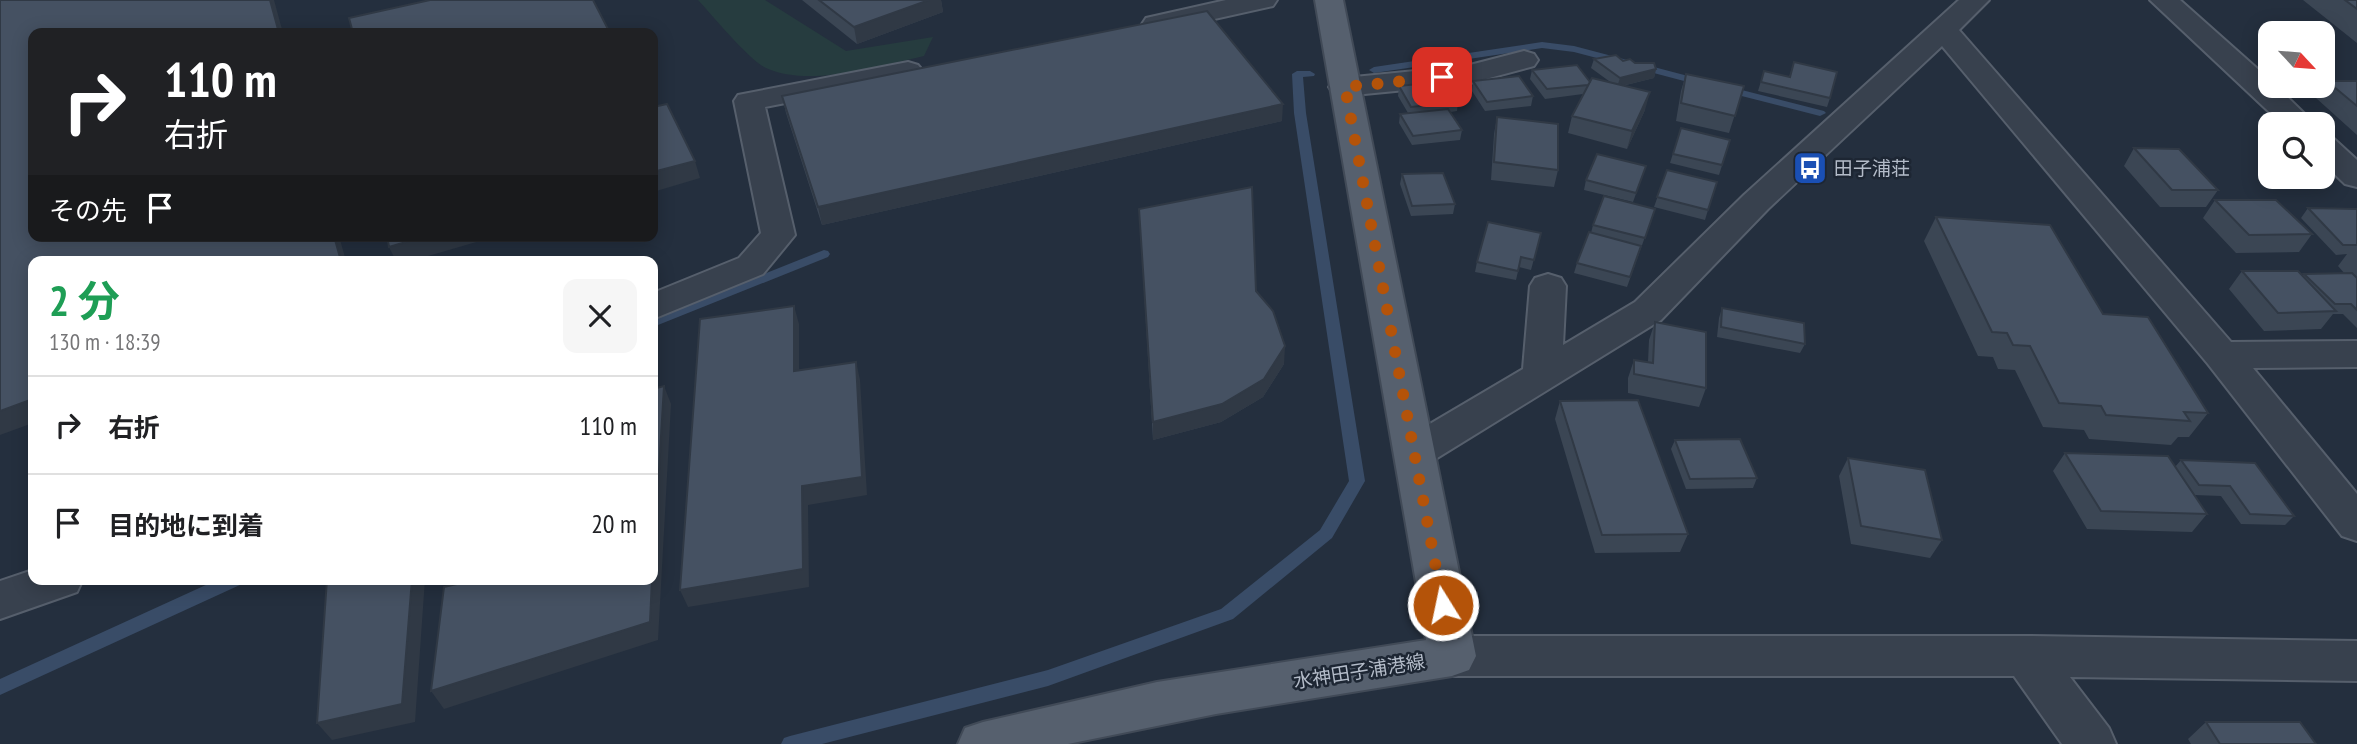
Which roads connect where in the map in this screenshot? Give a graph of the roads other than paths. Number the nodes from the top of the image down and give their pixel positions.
1 (1263, 0) edge
2 (1329, 0) edge
3 (1975, 0) edge
4 (2164, 0) edge
5 (1123, 30) edge
6 (1944, 30) junction
7 (1524, 60) dead end
8 (936, 66) edge
9 (1345, 87) junction
10 (2287, 112) edge
11 (2335, 157) edge
12 (2357, 177) edge
13 (1548, 286) dead end
14 (658, 305) edge
15 (2357, 354) edge
16 (2221, 355) junction
17 (1542, 374) junction
18 (1415, 452) junction
19 (2357, 524) edge
20 (44, 585) edge
21 (0, 600) edge
22 (1452, 656) junction
23 (2027, 656) junction
24 (2357, 662) edge
25 (983, 744) edge
26 (2091, 744) edge

1 - 5 street
2 - 9 main road, 水神田子浦港線
3 - 6 street
4 - 10 street
6 - 16 street
6 - 17 street
7 - 9 street
8 - 14 street
9 - 18 main road, 水神田子浦港線
11 - 12 street
13 - 17 street
15 - 16 street
16 - 19 street
17 - 18 street
18 - 22 main road, 水神田子浦港線
20 - 21 street
22 - 23 street
22 - 25 main road, 水神田子浦港線
23 - 24 street
23 - 26 street

